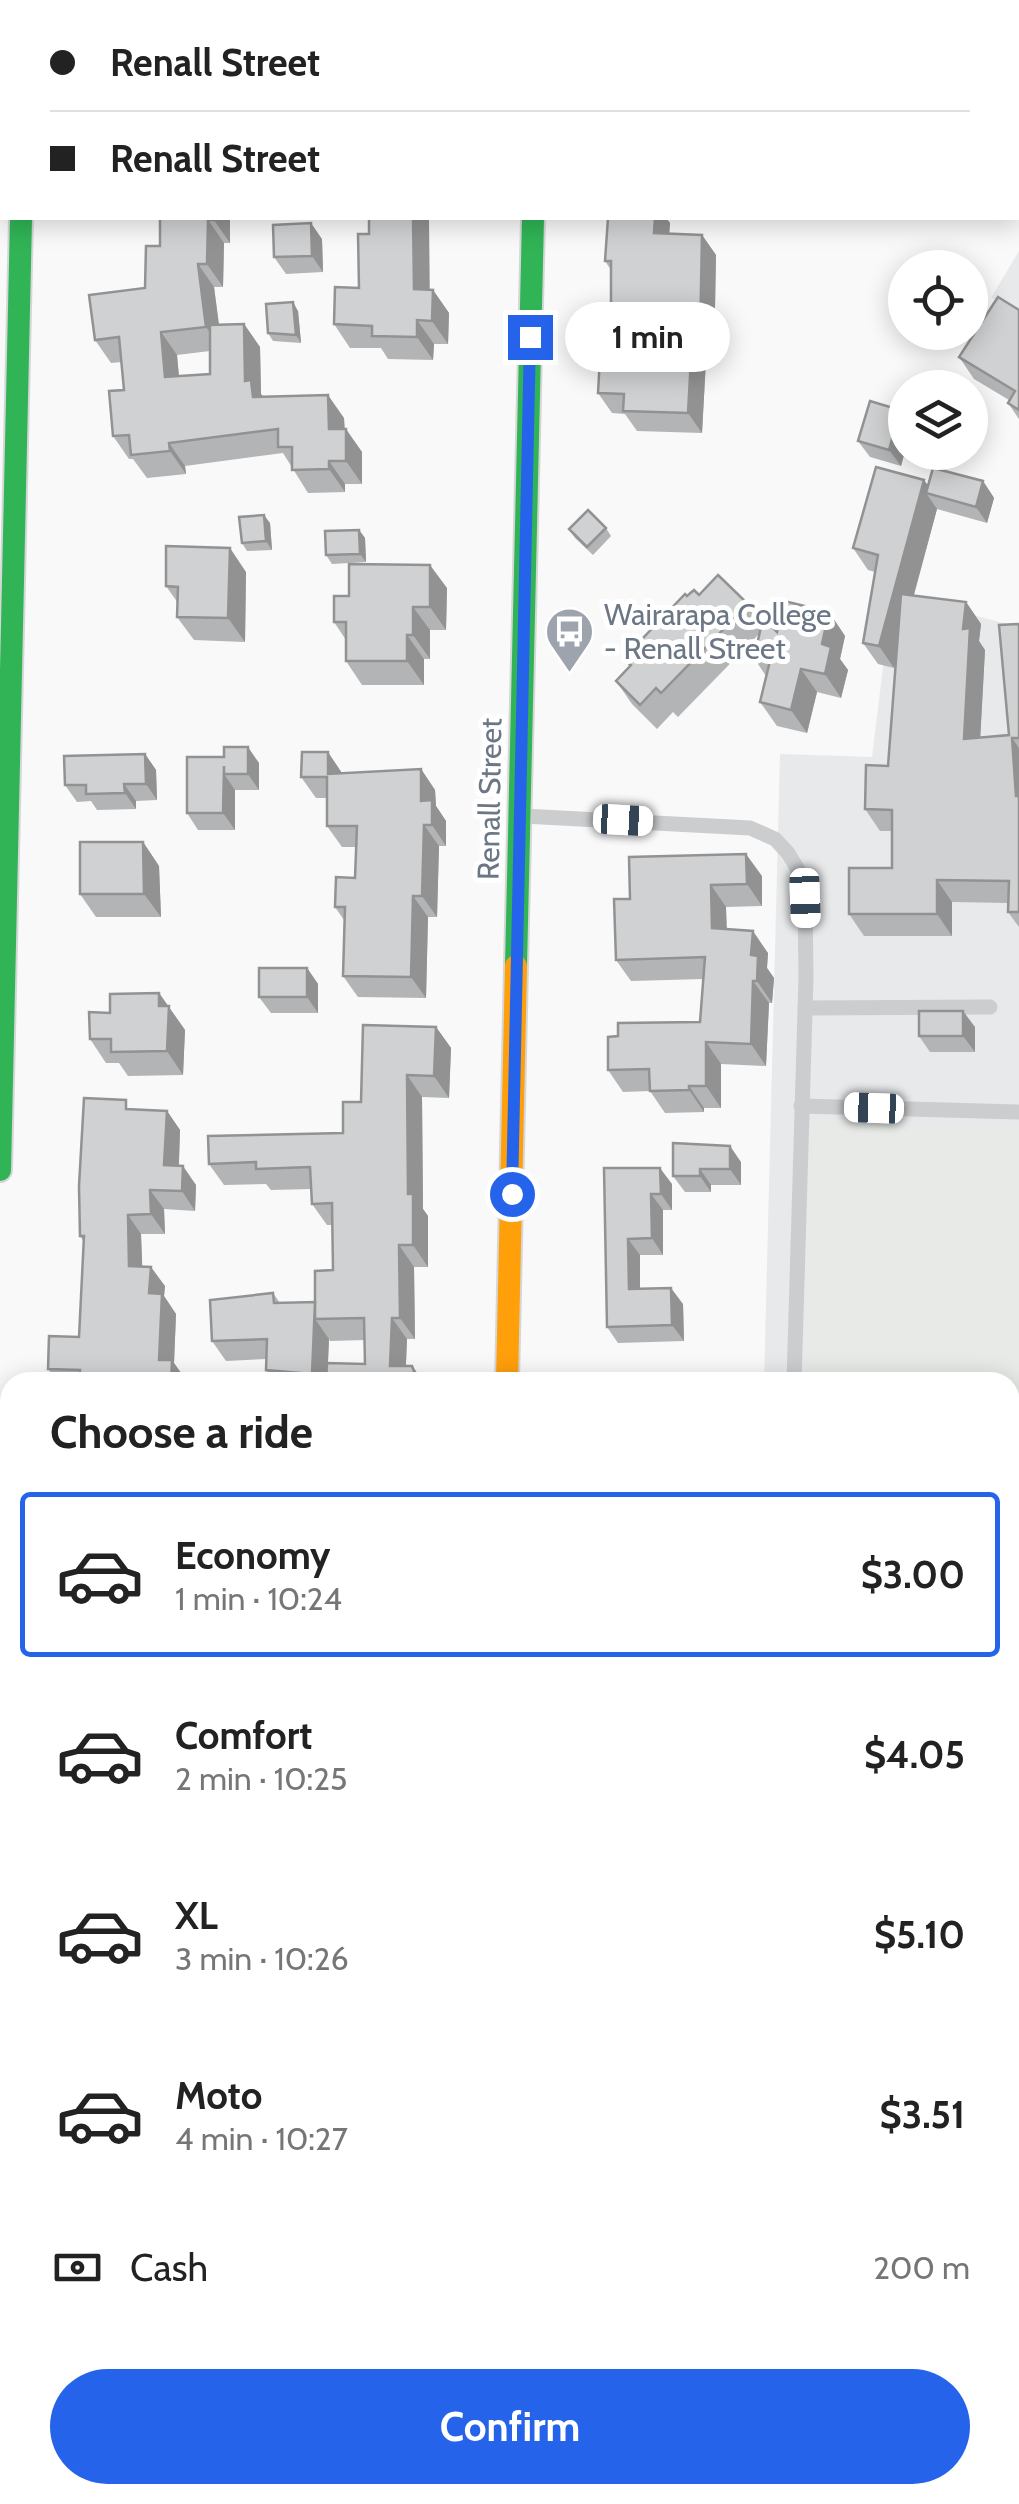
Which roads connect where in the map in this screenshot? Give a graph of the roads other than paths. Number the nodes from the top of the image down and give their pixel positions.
1 (21, 220) edge
2 (533, 220) edge
3 (519, 815) junction
4 (990, 1007) dead end
5 (805, 1008) junction
6 (801, 1106) junction
7 (1019, 1112) edge
8 (0, 1170) edge
9 (508, 1372) edge
10 (794, 1372) edge

1 - 8 street
2 - 3 street, Renall Street
3 - 5 lane
3 - 9 street, Renall Street
4 - 5 lane
5 - 6 lane
6 - 7 lane
6 - 10 lane

